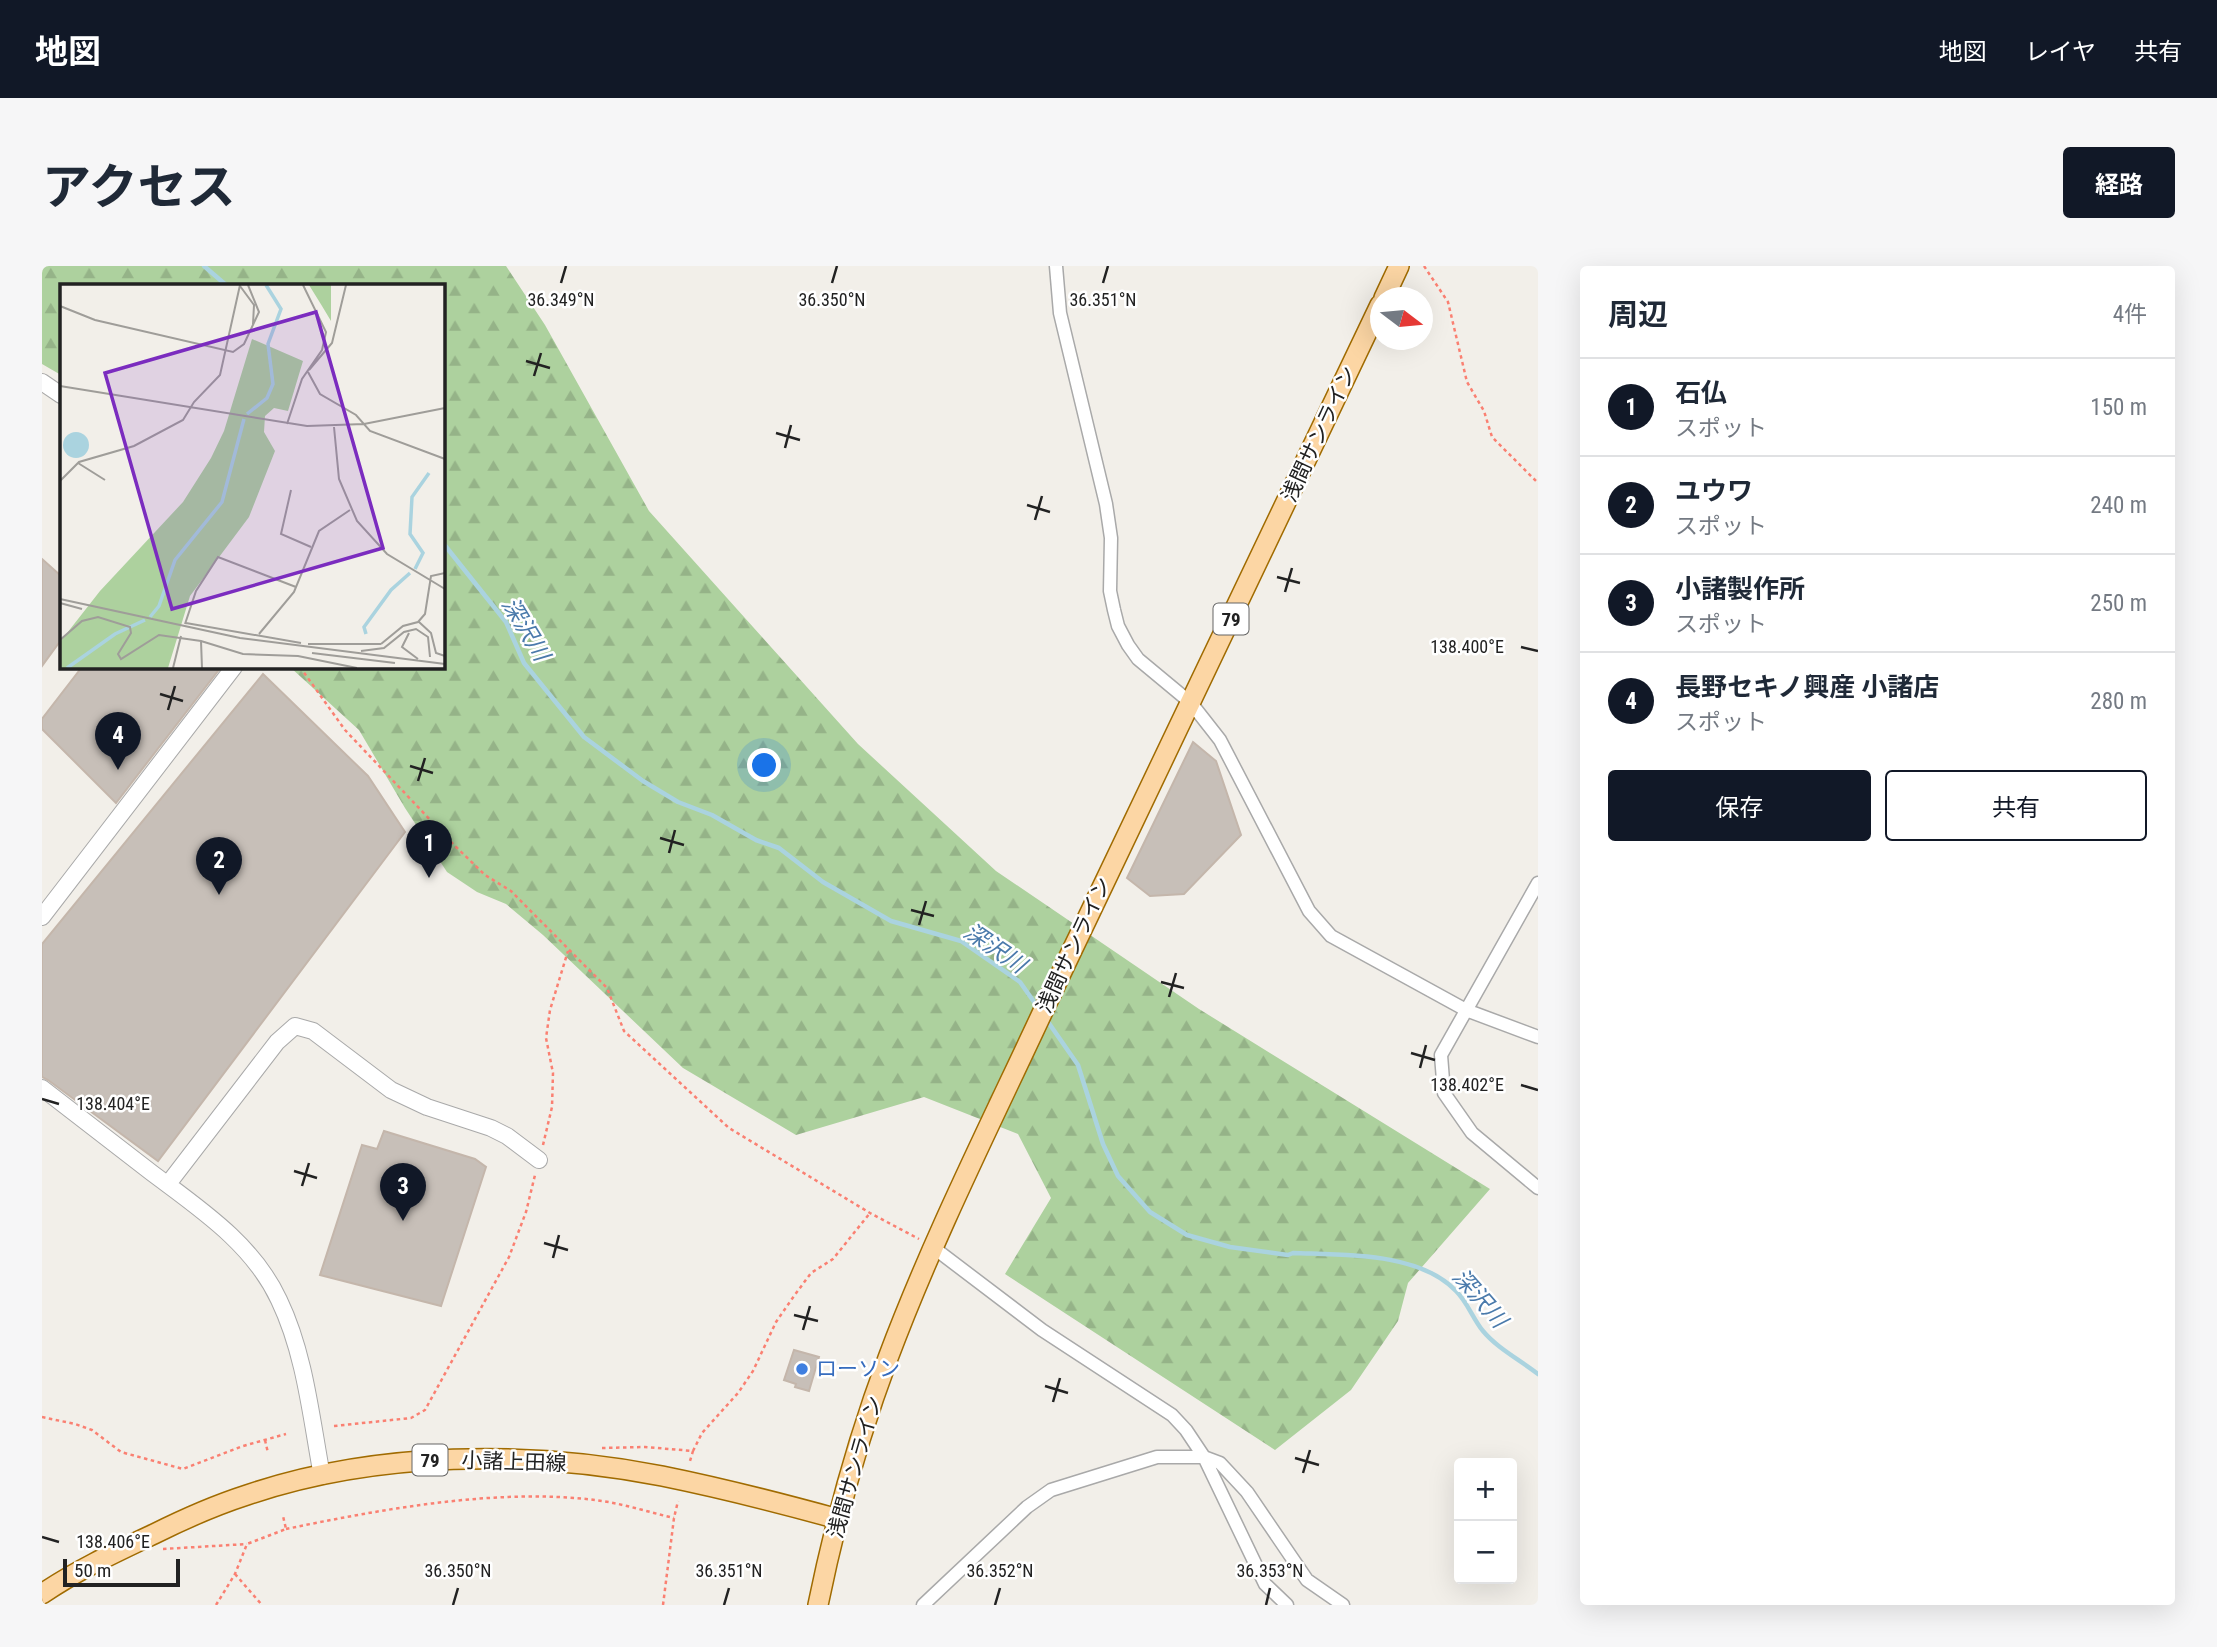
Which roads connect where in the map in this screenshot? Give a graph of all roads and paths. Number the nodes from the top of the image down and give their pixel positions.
1 (1056, 266) edge
2 (1399, 266) edge
3 (1424, 266) edge
4 (1389, 287) edge
5 (1370, 328) edge
6 (42, 382) edge
7 (60, 395) edge
8 (1538, 483) edge
9 (233, 668) edge
10 (301, 668) edge
11 (1191, 703) junction
12 (1538, 883) edge
13 (42, 917) edge
14 (568, 951) junction
15 (1466, 1010) junction
16 (1538, 1037) edge
17 (42, 1088) edge
18 (539, 1160) junction
19 (168, 1184) junction
20 (1538, 1188) edge
21 (870, 1213) junction
22 (934, 1248) junction
23 (42, 1418) edge
24 (334, 1426) dead end
25 (286, 1434) dead end
26 (265, 1440) junction
27 (693, 1451) junction
28 (268, 1452) dead end
29 (1204, 1457) junction
30 (690, 1461) dead end
31 (595, 1466) junction
32 (323, 1476) junction
33 (678, 1501) dead end
34 (283, 1516) dead end
35 (674, 1518) junction
36 (838, 1519) junction
37 (286, 1530) junction
38 (148, 1537) junction
39 (247, 1544) junction
40 (235, 1574) junction
41 (42, 1594) edge
42 (216, 1605) edge
43 (262, 1605) edge
44 (663, 1605) edge
45 (818, 1605) edge
46 (923, 1605) edge
47 (1287, 1605) edge
48 (1343, 1605) edge

1 - 11 street
2 - 4 main road
3 - 8 path
5 - 11 main road, 浅間サンライン / 79
6 - 7 street
9 - 13 street
10 - 14 path
11 - 15 street
11 - 22 main road, 浅間サンライン / 79
12 - 15 street
14 - 18 path
14 - 21 path
15 - 16 street
15 - 20 street
17 - 19 street
18 - 19 street
18 - 24 path
19 - 32 street
21 - 22 path
21 - 27 path
22 - 29 street
22 - 36 main road, 浅間サンライン / 79
23 - 26 path
25 - 26 path
26 - 28 path
27 - 30 path
27 - 31 path
29 - 46 street
29 - 47 street
29 - 48 street
31 - 32 main road, 小諸上田線 / 79
31 - 36 main road, 小諸上田線 / 79
32 - 38 main road, 小諸上田線 / 79
33 - 35 path
34 - 37 path
35 - 37 path
35 - 44 path
36 - 45 main road, 浅間サンライン
37 - 39 path
38 - 39 path
38 - 41 main road, 小諸上田線 / 79
39 - 40 path
40 - 42 path
40 - 43 path

